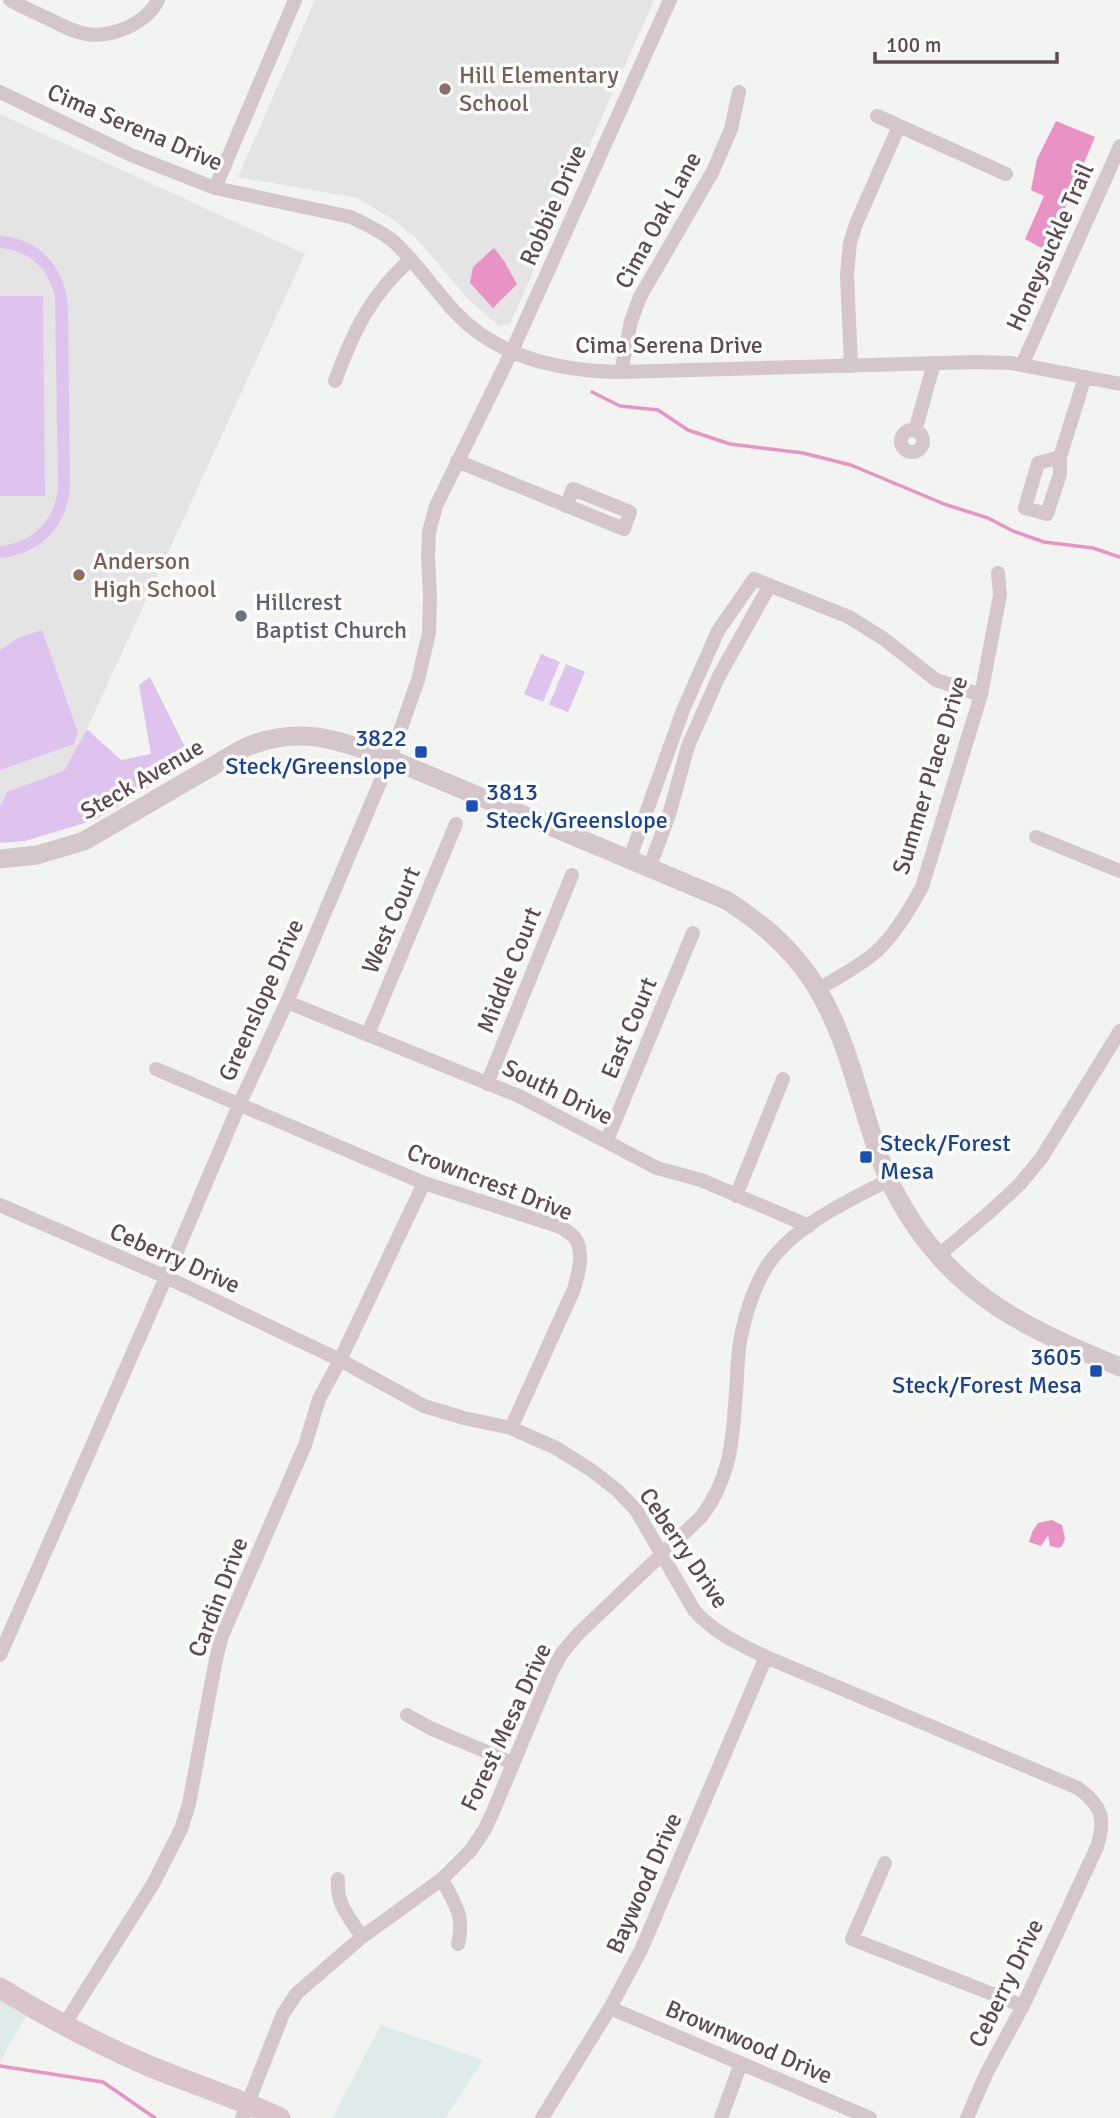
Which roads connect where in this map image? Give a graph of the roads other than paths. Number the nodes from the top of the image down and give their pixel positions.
1 (10, 0) edge
2 (158, 0) edge
3 (295, 0) edge
4 (670, 0) edge
5 (0, 92) edge
6 (739, 92) dead end
7 (877, 116) dead end
8 (899, 126) junction
9 (1120, 146) edge
10 (1006, 174) dead end
11 (215, 188) junction
12 (411, 259) junction
13 (512, 351) junction
14 (934, 363) junction
15 (1022, 365) junction
16 (851, 366) junction
17 (621, 372) junction
18 (1085, 377) junction
19 (335, 381) dead end
20 (1120, 384) edge
21 (915, 431) dead end
22 (1060, 457) dead end
23 (457, 461) junction
24 (566, 506) dead end
25 (998, 573) dead end
26 (770, 585) junction
27 (981, 695) junction
28 (390, 759) junction
29 (456, 824) dead end
30 (1036, 837) dead end
31 (630, 858) junction
32 (0, 859) edge
33 (650, 866) junction
34 (1120, 871) edge
35 (572, 875) dead end
36 (693, 933) dead end
37 (819, 989) junction
38 (286, 1002) junction
39 (1120, 1031) edge
40 (368, 1034) junction
41 (156, 1069) dead end
42 (783, 1079) dead end
43 (487, 1084) junction
44 (239, 1105) junction
45 (607, 1140) junction
46 (889, 1180) junction
47 (424, 1183) junction
48 (736, 1196) junction
49 (0, 1205) edge
50 (808, 1226) junction
51 (939, 1255) junction
52 (166, 1277) junction
53 (340, 1360) junction
54 (1120, 1367) edge
55 (511, 1428) junction
56 (662, 1556) junction
57 (0, 1655) edge
58 (766, 1657) junction
59 (407, 1715) dead end
60 (513, 1763) junction
61 (885, 1863) dead end
62 (338, 1879) dead end
63 (442, 1879) junction
64 (362, 1937) junction
65 (458, 1944) dead end
66 (0, 1988) edge
67 (1023, 2006) junction
68 (610, 2008) junction
69 (64, 2025) junction
70 (741, 2063) junction
71 (244, 2110) edge
72 (280, 2118) edge
73 (542, 2118) edge
74 (720, 2118) edge
75 (870, 2118) edge
76 (967, 2118) edge

1 - 2 street
3 - 11 street
4 - 13 street, Robbie Drive
5 - 11 street, Cima Serena Drive
6 - 17 street, Cima Oak Lane
7 - 8 street
8 - 10 street
8 - 16 street
9 - 15 street, Honeysuckle Trail
11 - 12 street, Cima Serena Drive
12 - 13 street, Cima Serena Drive
12 - 19 street
13 - 17 street, Cima Serena Drive
13 - 23 street, Greenslope Drive
14 - 15 street, Cima Serena Drive
14 - 16 street, Cima Serena Drive
14 - 21 street
15 - 18 street, Cima Serena Drive
16 - 17 street, Cima Serena Drive
18 - 20 street, Cima Serena Drive
18 - 22 street
23 - 24 street
23 - 28 street, Greenslope Drive
25 - 27 street, Summer Place Drive
26 - 27 street
26 - 31 street
26 - 33 street
27 - 37 street, Summer Place Drive
28 - 31 street, Steck Avenue
28 - 32 street, Steck Avenue
28 - 38 street, Greenslope Drive
29 - 40 street, West Court
30 - 34 street
31 - 33 street, Steck Avenue
33 - 37 street, Steck Avenue
35 - 43 street, Middle Court
36 - 45 street, East Court
37 - 46 street, Steck Avenue
38 - 40 street, South Drive
38 - 44 street, Greenslope Drive
39 - 51 street
40 - 43 street, South Drive
41 - 44 street, Crowncrest Drive
42 - 48 street
43 - 45 street, South Drive
44 - 47 street, Crowncrest Drive
44 - 52 street, Greenslope Drive
45 - 48 street, South Drive
46 - 50 street, Forest Mesa Drive
46 - 51 street, Steck Avenue
47 - 53 street, Cardin Drive
47 - 55 street, Crowncrest Drive
48 - 50 street, South Drive
49 - 52 street, Ceberry Drive
50 - 56 street, Forest Mesa Drive
51 - 54 street, Steck Avenue
52 - 53 street, Ceberry Drive
52 - 57 street, Greenslope Drive
53 - 55 street, Ceberry Drive
53 - 69 street, Cardin Drive
55 - 56 street, Ceberry Drive
56 - 58 street, Ceberry Drive
56 - 60 street, Forest Mesa Drive
58 - 67 street, Ceberry Drive
58 - 68 street, Baywood Drive
59 - 60 street
60 - 63 street, Forest Mesa Drive
61 - 67 street
62 - 64 street
63 - 64 street, Forest Mesa Drive
63 - 65 street
64 - 71 street, Forest Mesa Drive
66 - 69 main road
67 - 76 street, Ceberry Drive
68 - 70 street, Brownwood Drive
68 - 73 street, Baywood Drive
69 - 71 main road
70 - 74 street
70 - 75 street, Brownwood Drive
71 - 72 main road

